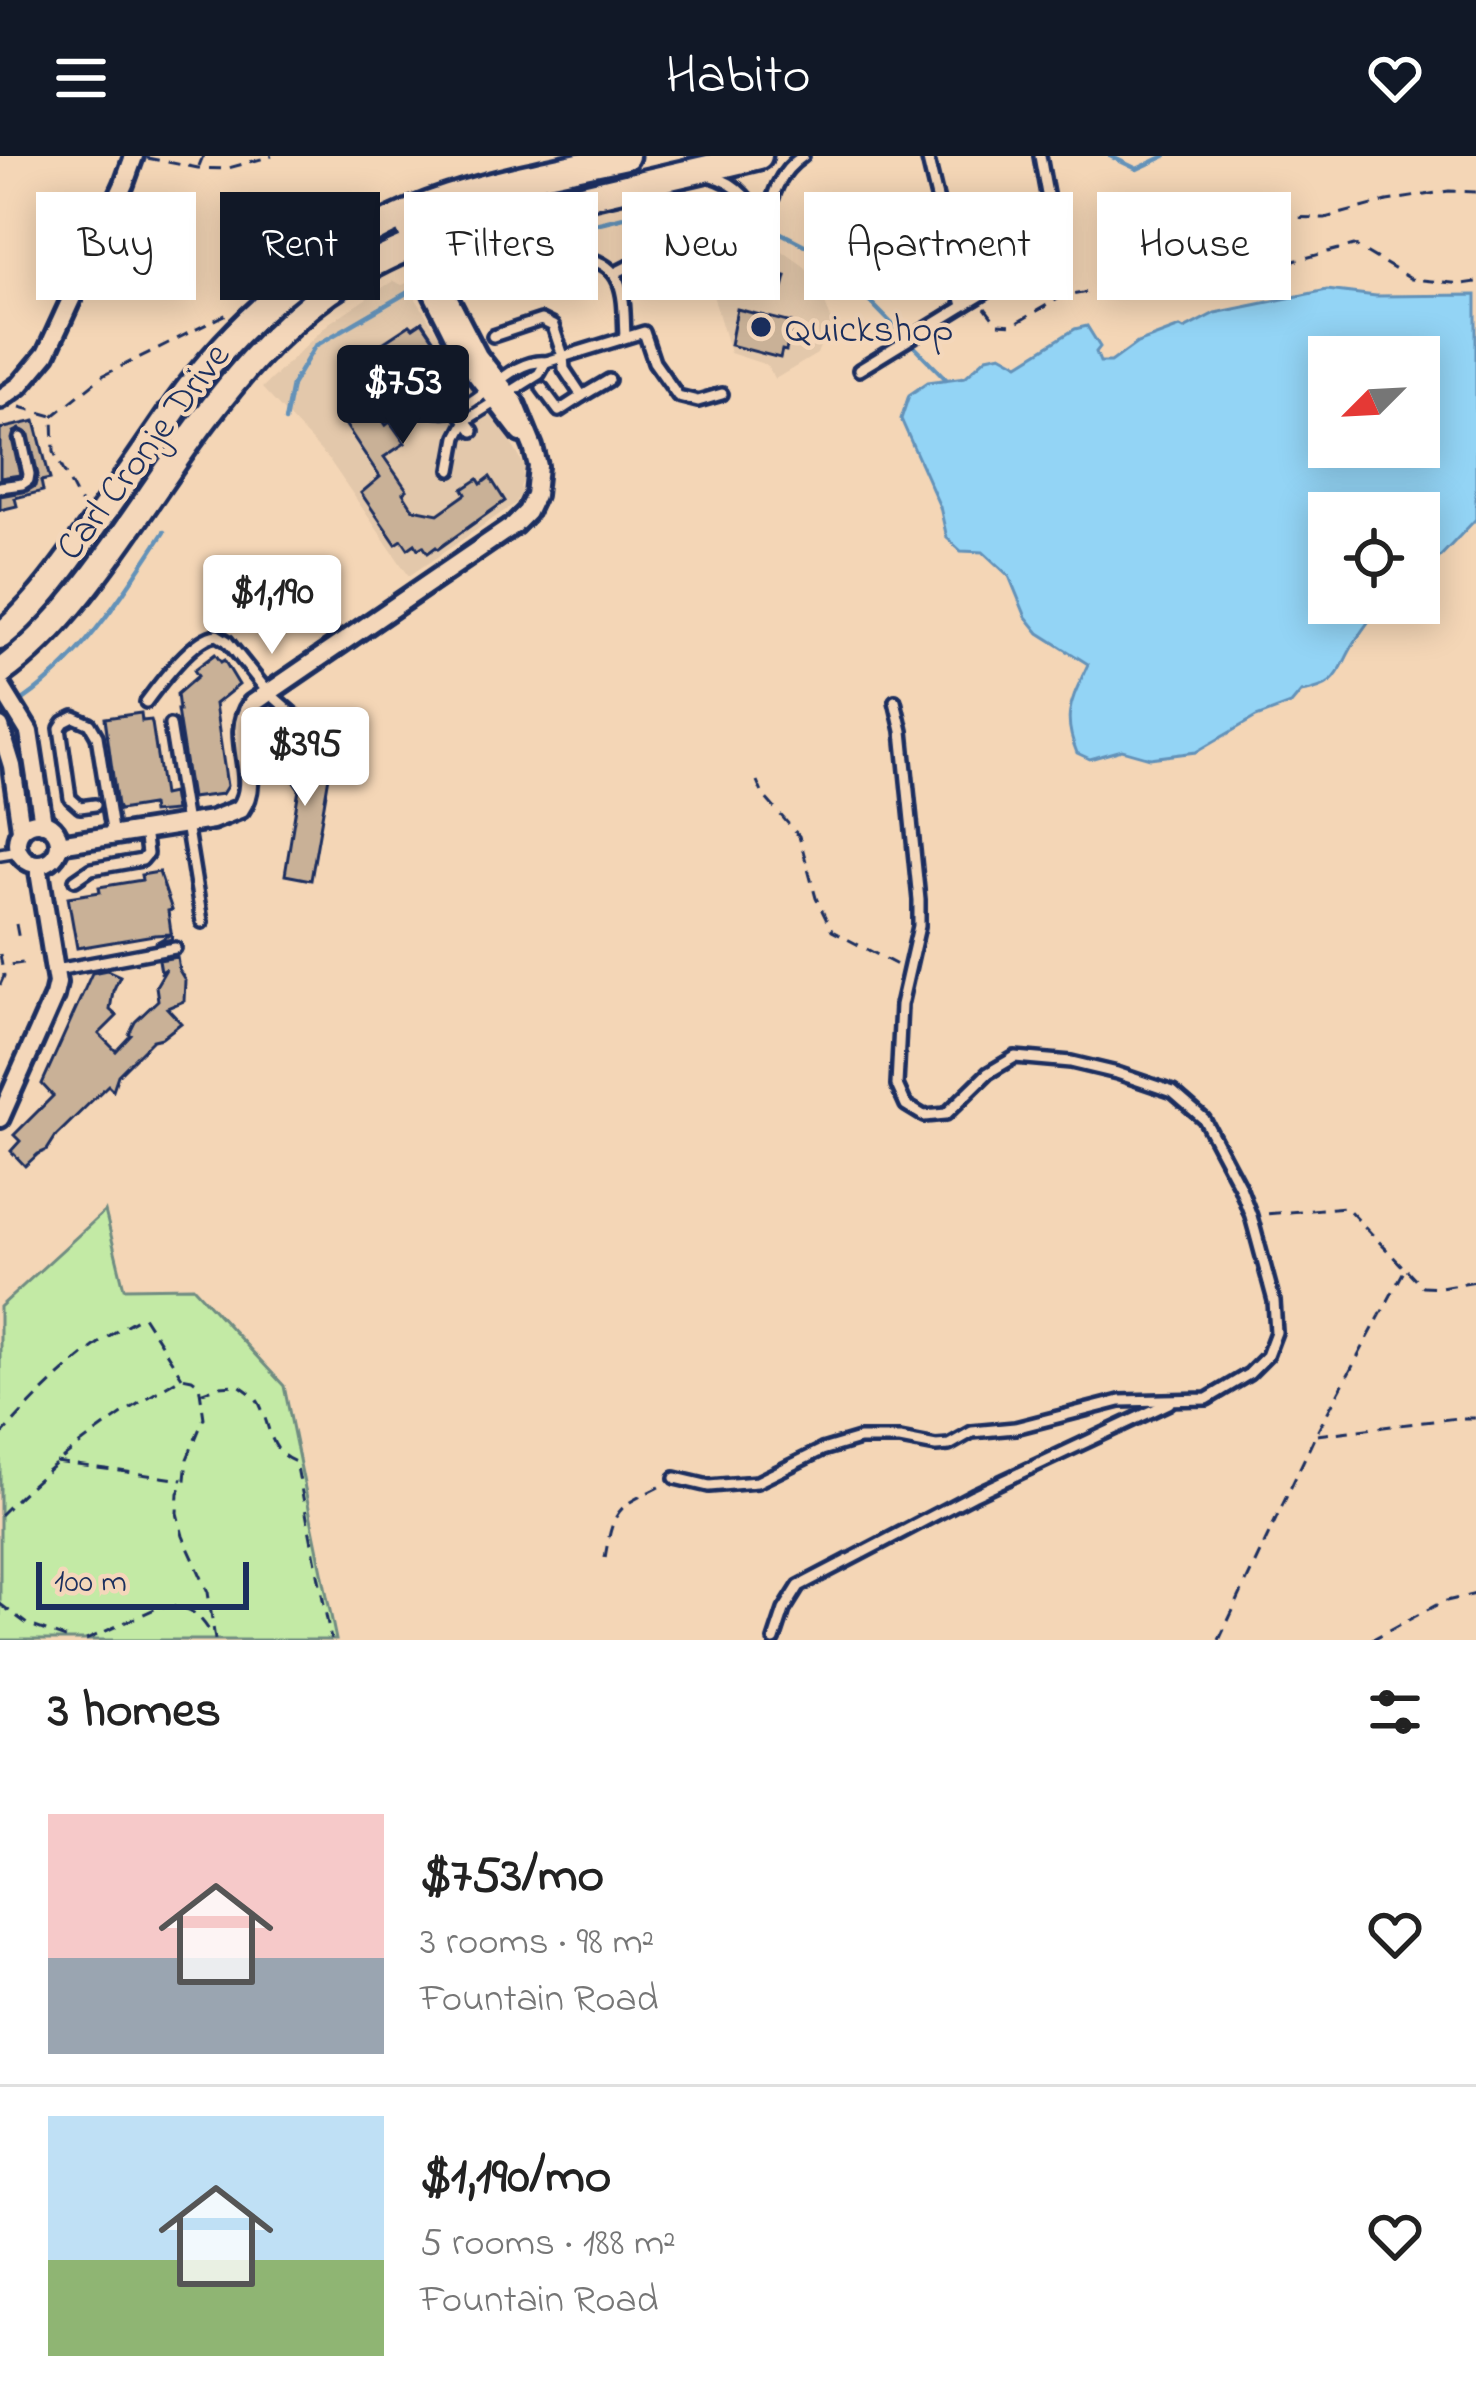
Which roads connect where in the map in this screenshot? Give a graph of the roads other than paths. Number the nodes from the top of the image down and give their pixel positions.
1 (136, 156) edge
2 (626, 156) edge
3 (759, 156) edge
4 (803, 156) edge
5 (1040, 156) edge
6 (932, 158) edge
7 (692, 172) junction
8 (473, 192) edge
9 (598, 194) edge
10 (404, 216) edge
11 (404, 251) edge
12 (598, 261) edge
13 (622, 270) edge
14 (615, 273) junction
15 (449, 300) edge
16 (963, 306) junction
17 (493, 336) dead end
18 (626, 337) junction
19 (563, 356) junction
20 (859, 370) dead end
21 (609, 380) dead end
22 (542, 388) dead end
23 (497, 392) junction
24 (722, 394) dead end
25 (582, 397) junction
26 (9, 401) edge
27 (454, 405) junction
28 (424, 409) dead end
29 (466, 420) junction
30 (473, 431) dead end
31 (21, 438) dead end
32 (451, 470) dead end
33 (0, 487) edge
34 (0, 636) edge
35 (0, 672) edge
36 (4, 691) edge
37 (267, 692) junction
38 (895, 701) dead end
39 (146, 702) dead end
40 (170, 724) dead end
41 (0, 728) edge
42 (332, 768) dead end
43 (95, 805) dead end
44 (43, 823) junction
45 (186, 824) junction
46 (21, 830) junction
47 (144, 830) junction
48 (113, 836) junction
49 (59, 844) junction
50 (9, 852) edge
51 (38, 865) junction
52 (75, 880) dead end
53 (202, 922) dead end
54 (175, 948) dead end
55 (56, 970) junction
56 (7, 1082) edge
57 (0, 1118) edge
58 (1174, 1401) junction
59 (675, 1478) road end
60 (774, 1640) edge

1 - 26 street
2 - 8 main road, Carl Cronje Drive
3 - 7 main road, Carl Cronje Drive
4 - 7 lane
5 - 16 lane
6 - 16 lane
7 - 9 main road, Carl Cronje Drive
10 - 34 main road, Carl Cronje Drive
11 - 35 main road, Carl Cronje Drive
12 - 14 lane
13 - 14 lane
14 - 18 lane
15 - 23 street
16 - 20 lane
17 - 19 lane
18 - 19 lane
18 - 24 lane
19 - 23 lane
19 - 25 lane
21 - 25 lane
22 - 25 lane
23 - 27 lane
23 - 29 lane
23 - 37 street
27 - 28 lane
27 - 29 lane
29 - 30 lane
29 - 32 lane
31 - 33 lane
36 - 44 street
37 - 39 lane
37 - 42 lane
37 - 45 street
38 - 58 lane
40 - 45 lane
41 - 46 street
43 - 48 lane
44 - 46 street
44 - 49 street
45 - 47 street
45 - 53 lane
46 - 50 street
47 - 48 street
47 - 52 lane
48 - 49 street
49 - 51 street
50 - 51 street
51 - 55 street
54 - 55 lane
55 - 56 street
56 - 57 street
58 - 59 lane
58 - 60 lane

